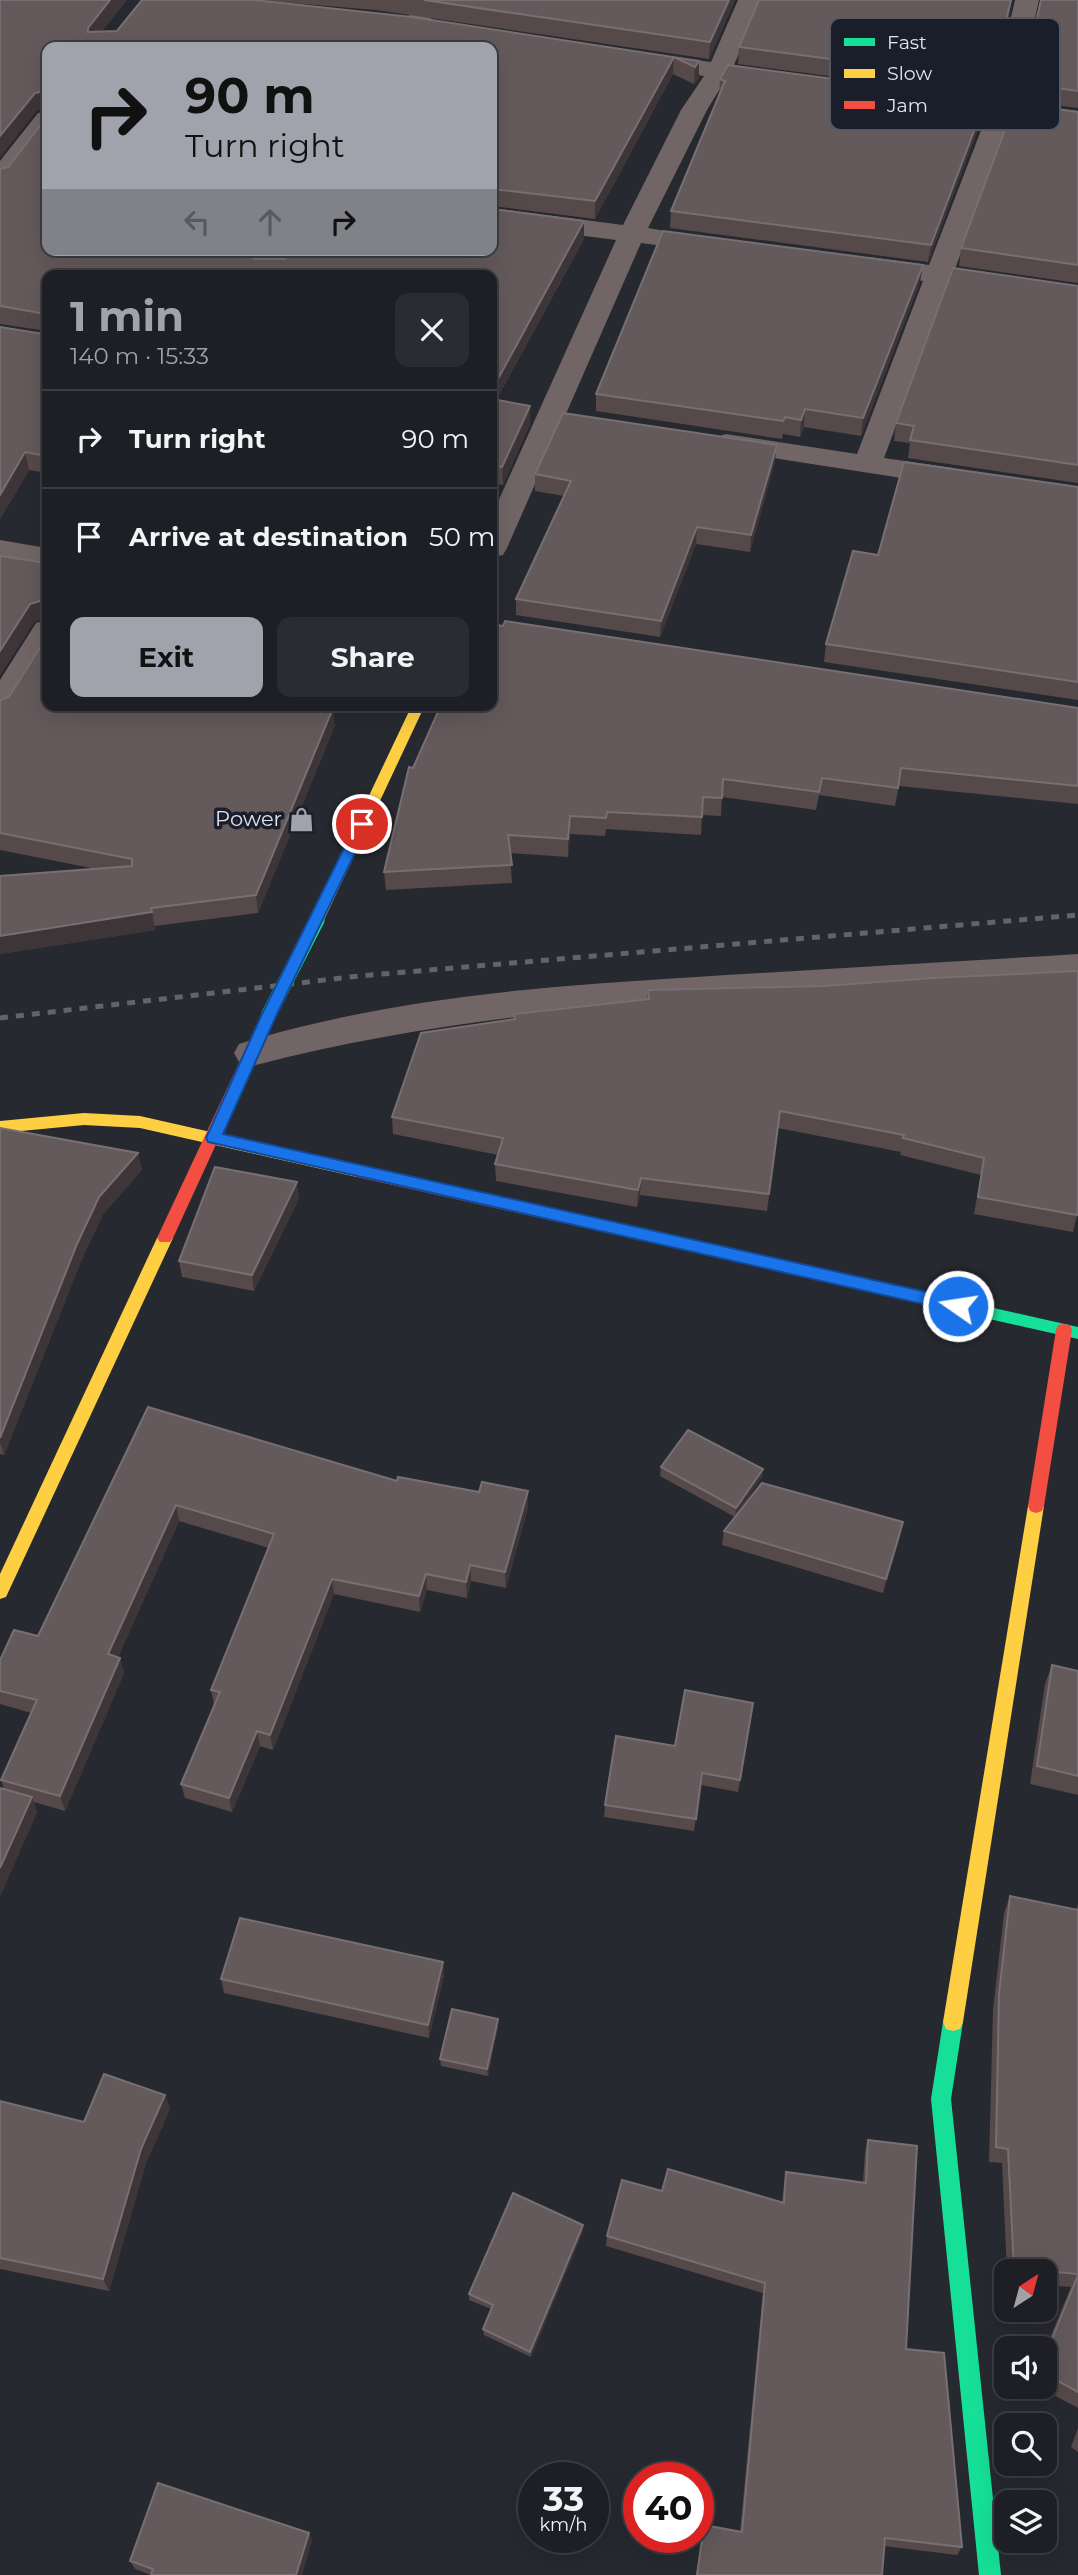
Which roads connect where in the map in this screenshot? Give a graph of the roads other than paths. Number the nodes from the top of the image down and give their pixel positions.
1 (431, 0) edge
2 (750, 0) edge
3 (1027, 0) edge
4 (1023, 18) edge
5 (387, 22) edge
6 (413, 25) junction
7 (440, 29) edge
8 (404, 42) edge
9 (626, 57) edge
10 (719, 71) junction
11 (800, 82) edge
12 (1060, 117) edge
13 (1078, 120) edge
14 (42, 122) edge
15 (994, 130) edge
16 (10, 151) edge
17 (42, 156) edge
18 (0, 178) edge
19 (497, 217) edge
20 (632, 234) junction
21 (685, 241) edge
22 (846, 262) edge
23 (940, 274) junction
24 (1078, 295) edge
25 (701, 439) edge
26 (867, 465) junction
27 (986, 482) edge
28 (497, 537) edge
29 (0, 549) edge
30 (42, 555) edge
31 (42, 638) edge
32 (0, 706) edge
33 (416, 711) edge
34 (1078, 967) edge
35 (252, 1053) junction
36 (0, 1127) edge
37 (214, 1138) junction
38 (1071, 1331) edge
39 (0, 1592) edge
40 (990, 2575) edge

1 - 6 street
2 - 10 street
3 - 4 street
5 - 6 street
6 - 7 street
6 - 8 street
9 - 10 street
10 - 11 street
10 - 20 street
12 - 13 street
14 - 16 street
15 - 23 street
16 - 17 street
16 - 18 street
19 - 20 street
20 - 21 street
20 - 28 street
22 - 23 street
23 - 24 street
23 - 26 street
25 - 26 street
26 - 27 street
29 - 30 street
31 - 32 street
33 - 35 street, bridge
34 - 35 street
35 - 37 street
36 - 37 street
37 - 38 street
37 - 39 street
38 - 40 street

